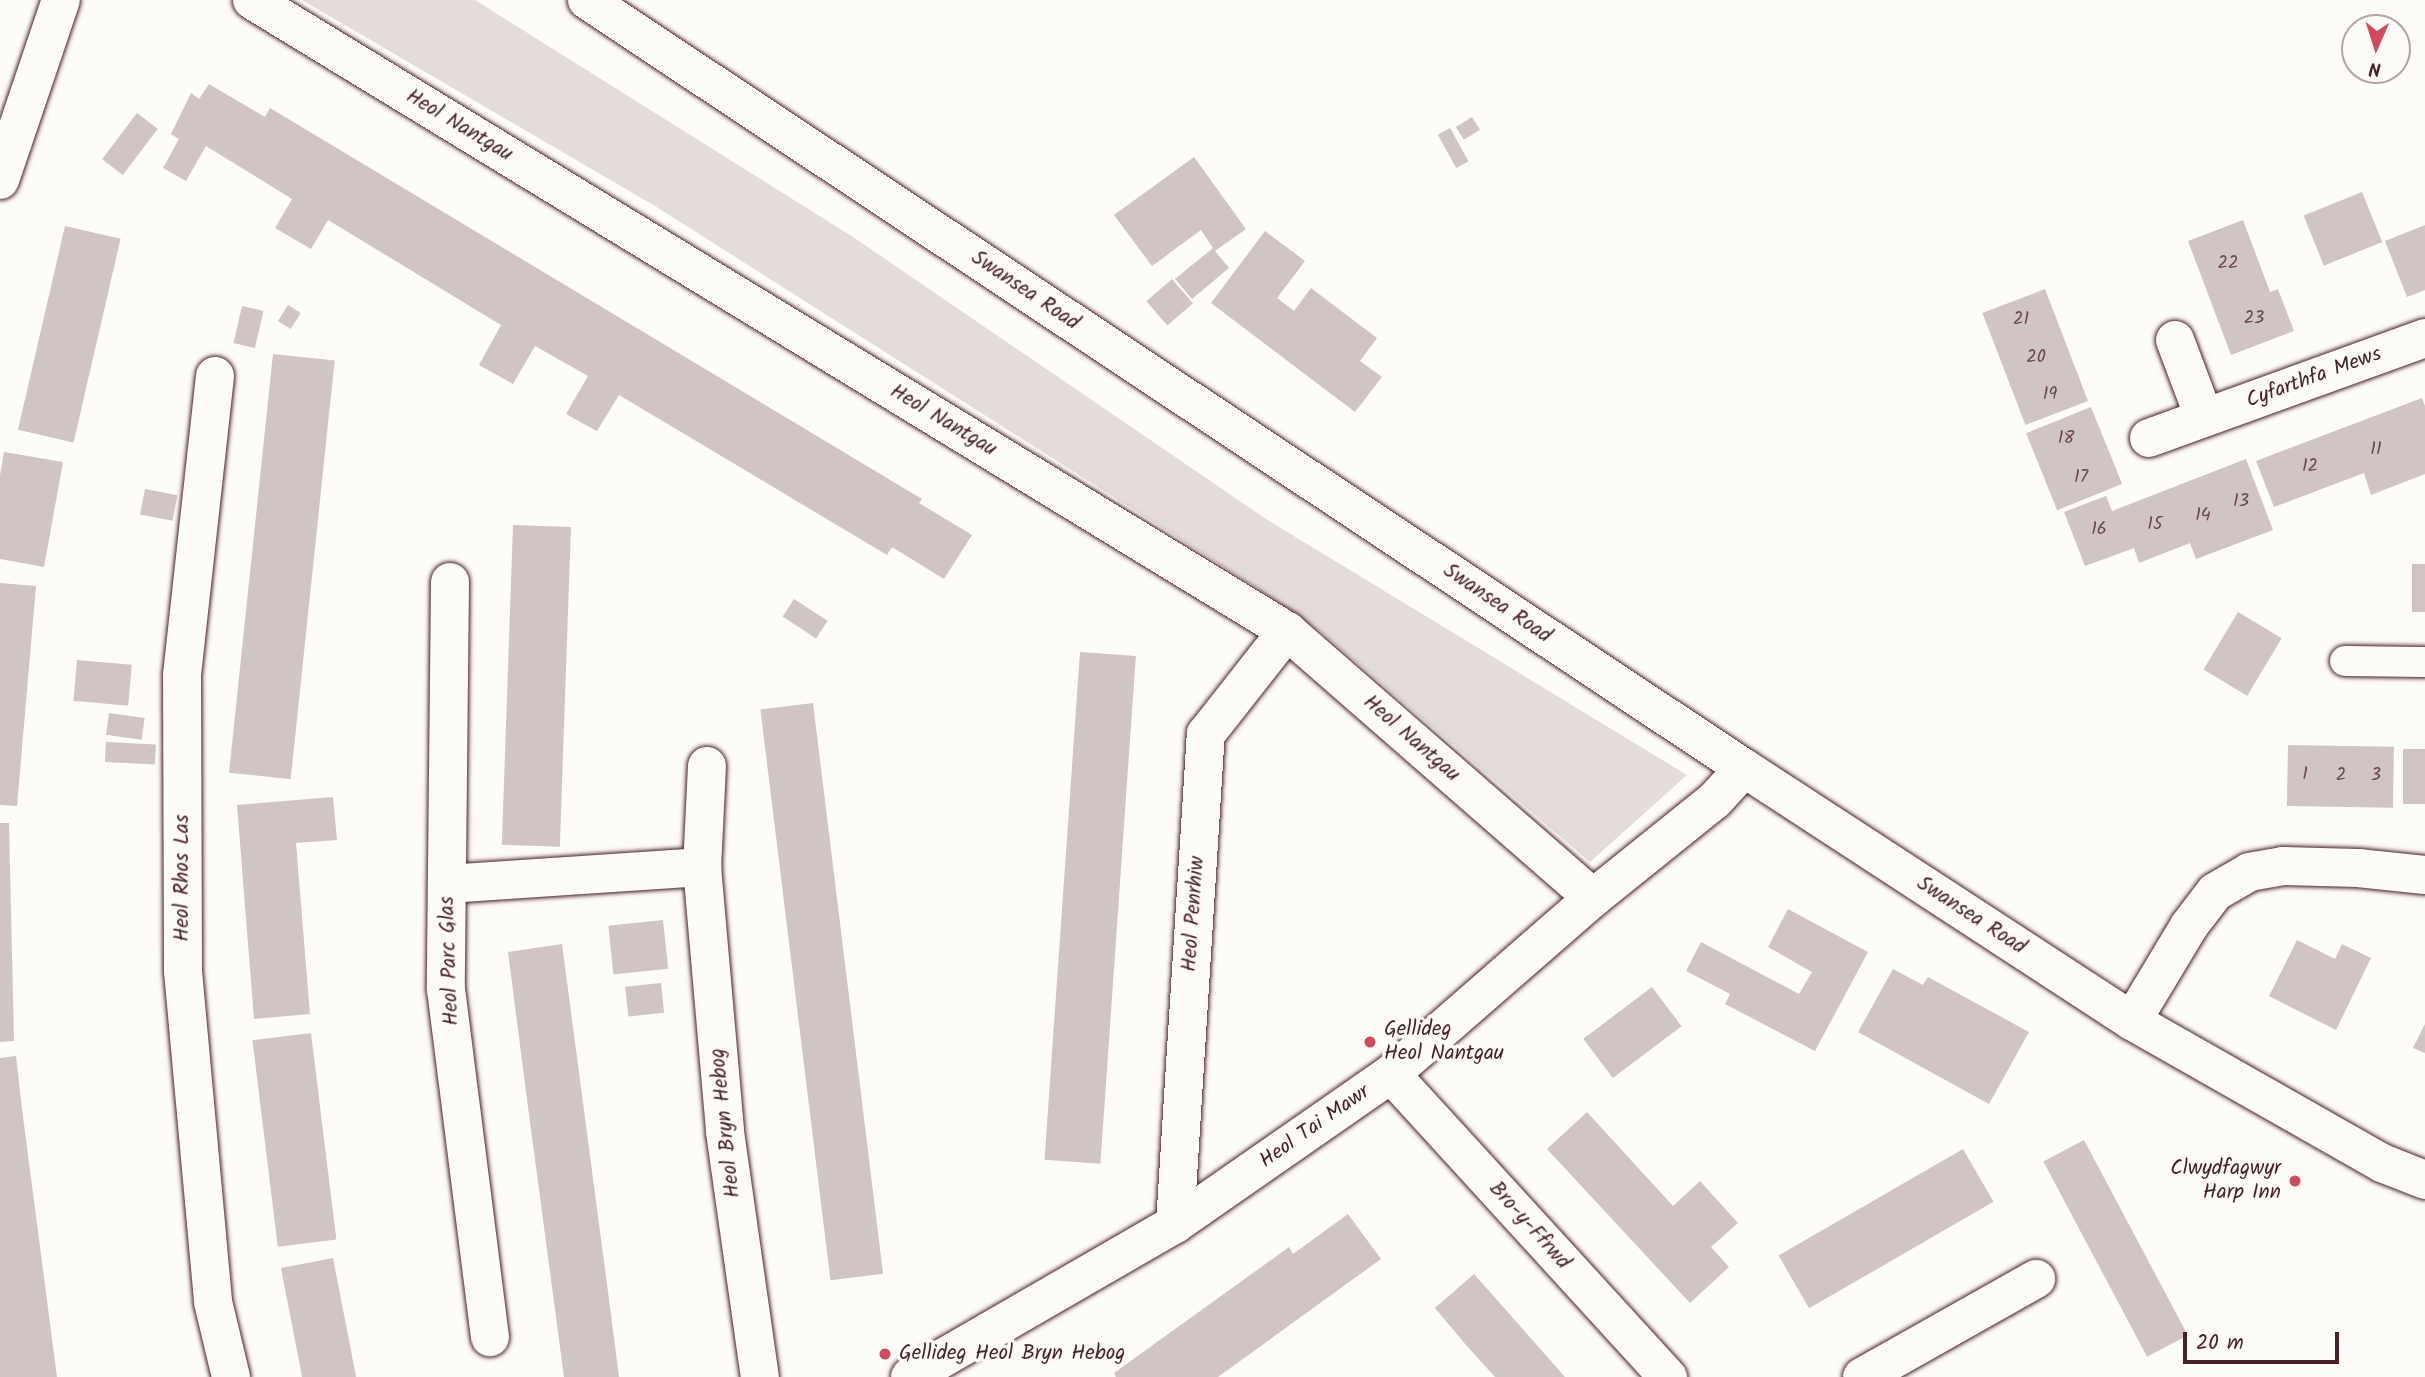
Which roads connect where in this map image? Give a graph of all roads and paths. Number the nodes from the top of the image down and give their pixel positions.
1 (61, 0) edge
2 (252, 0) edge
3 (587, 0) edge
4 (0, 180) edge
5 (2425, 338) edge
6 (2175, 340) dead end
7 (215, 376) dead end
8 (2204, 417) junction
9 (2149, 438) dead end
10 (450, 582) dead end
11 (1287, 631) junction
12 (2345, 660) dead end
13 (2425, 662) edge
14 (707, 766) dead end
15 (1744, 768) junction
16 (702, 867) junction
17 (2425, 875) edge
18 (447, 884) junction
19 (1593, 898) junction
20 (2132, 1021) junction
21 (1391, 1074) junction
22 (2425, 1180) edge
23 (1175, 1224) junction
24 (2036, 1279) dead end
25 (490, 1337) dead end
26 (960, 1365) edge
27 (231, 1377) edge
28 (760, 1377) edge
29 (910, 1377) edge
30 (1668, 1377) edge
31 (1862, 1377) edge

1 - 4 street
2 - 11 street, Heol Nantgau
3 - 15 street, Swansea Road
5 - 8 street, Cyfarthfa Mews
6 - 8 street
7 - 27 street, Heol Rhos Las
8 - 9 street, Cyfarthfa Mews
10 - 18 street, Heol Parc Glas
11 - 19 street, Heol Nantgau
11 - 23 street, Heol Penrhiw
12 - 13 lane
14 - 16 street, Heol Bryn Hebog
15 - 19 street, Heol Tai Mawr
15 - 20 street, Swansea Road
16 - 18 street
16 - 28 street, Heol Bryn Hebog
17 - 20 street
18 - 25 street, Heol Parc Glas
19 - 21 street, Heol Tai Mawr
20 - 22 street, Swansea Road
21 - 23 street, Heol Tai Mawr
21 - 30 street, Bro-y-Ffrwd
23 - 26 street, Heol Tai Mawr
24 - 31 street
26 - 29 street, Heol Tai Mawr

